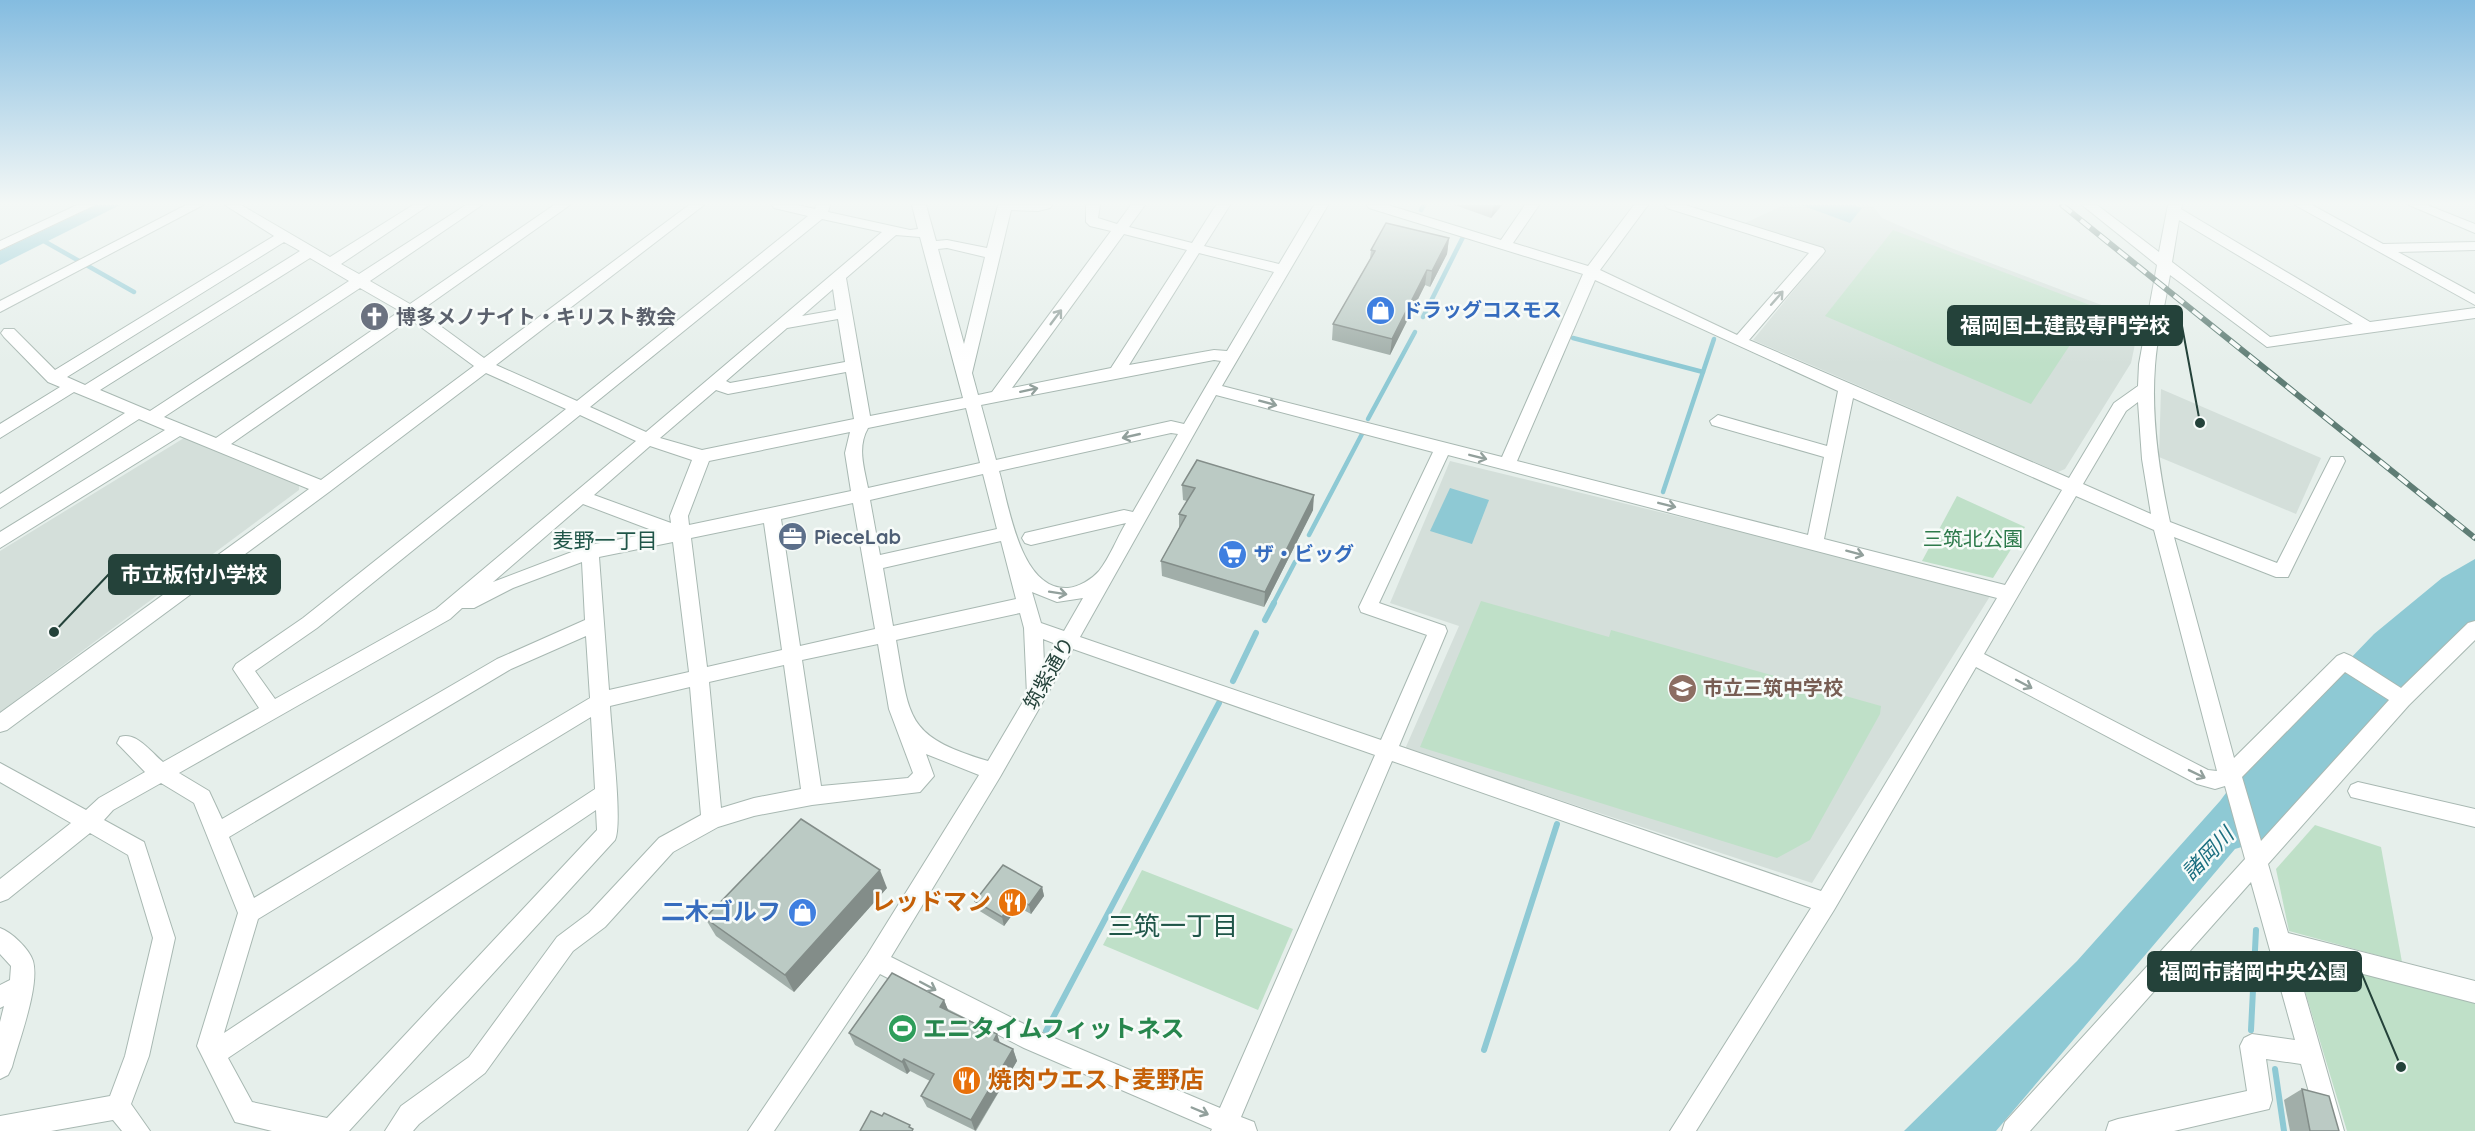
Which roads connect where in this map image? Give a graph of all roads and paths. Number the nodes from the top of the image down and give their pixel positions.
1 (95, 258) edge
2 (249, 258) edge
3 (299, 258) edge
4 (319, 258) edge
5 (340, 258) edge
6 (394, 258) edge
7 (487, 258) edge
8 (627, 258) edge
9 (761, 258) edge
10 (860, 258) edge
11 (934, 258) edge
12 (993, 258) edge
13 (1099, 258) edge
14 (1187, 258) edge
15 (1236, 258) edge
16 (1291, 258) edge
17 (1547, 258) edge
18 (1602, 258) edge
19 (1812, 258) edge
20 (2156, 258) edge
21 (2167, 258) edge
22 (2256, 258) edge
23 (2398, 258) edge
24 (330, 264) junction
25 (2166, 266) junction
26 (1284, 270) junction
27 (1591, 272) junction
28 (838, 276) junction
29 (360, 280) junction
30 (2475, 300) edge
31 (0, 307) edge
32 (410, 311) junction
33 (844, 313) junction
34 (2475, 313) edge
35 (782, 324) junction
36 (2368, 327) junction
37 (9, 333) dead end
38 (1739, 342) junction
39 (1232, 357) junction
40 (484, 366) junction
41 (853, 366) junction
42 (1116, 372) junction
43 (964, 375) junction
44 (54, 378) junction
45 (713, 382) junction
46 (80, 389) junction
47 (1212, 389) junction
48 (1847, 389) junction
49 (2145, 389) junction
50 (996, 398) junction
51 (972, 403) junction
52 (576, 409) junction
53 (144, 415) junction
54 (1718, 421) dead end
55 (863, 423) junction
56 (177, 430) junction
57 (1188, 431) junction
58 (0, 432) edge
59 (647, 439) junction
60 (218, 445) junction
61 (1443, 448) junction
62 (1832, 453) junction
63 (702, 456) junction
64 (2337, 461) dead end
65 (1507, 464) junction
66 (990, 468) junction
67 (2073, 486) junction
68 (323, 488) junction
69 (861, 495) junction
70 (580, 496) junction
71 (0, 502) edge
72 (772, 515) junction
73 (1138, 520) junction
74 (2160, 525) junction
75 (1007, 533) junction
76 (681, 534) junction
77 (1031, 538) dead end
78 (0, 541) edge
79 (1815, 543) junction
80 (590, 552) junction
81 (1014, 561) junction
82 (874, 563) junction
83 (1106, 573) junction
84 (2011, 594) junction
85 (1027, 604) junction
86 (443, 614) junction
87 (596, 624) junction
88 (1033, 628) junction
89 (2475, 628) edge
90 (885, 634) junction
91 (1068, 641) junction
92 (792, 654) junction
93 (1973, 657) junction
94 (699, 677) junction
95 (1036, 694) junction
96 (2401, 698) dead end
97 (602, 700) junction
98 (272, 711) junction
99 (0, 724) edge
100 (907, 728) junction
101 (127, 743) dead end
102 (1387, 752) junction
103 (993, 771) junction
104 (0, 772) edge
105 (161, 773) junction
106 (2231, 779) junction
107 (2358, 791) dead end
108 (606, 792) junction
109 (812, 796) junction
110 (2475, 818) edge
111 (712, 820) junction
112 (88, 821) junction
113 (217, 833) junction
114 (2256, 854) junction
115 (0, 892) edge
116 (1826, 903) junction
117 (249, 913) junction
118 (0, 938) edge
119 (2277, 941) junction
120 (875, 962) junction
121 (21, 986) junction
122 (2475, 992) edge
123 (0, 997) edge
124 (214, 1054) junction
125 (2311, 1054) junction
126 (0, 1067) edge
127 (118, 1107) junction
128 (0, 1128) edge
129 (1232, 1128) edge
130 (138, 1131) edge
131 (330, 1131) edge
132 (398, 1131) edge
133 (760, 1131) edge
134 (1682, 1131) edge
135 (2014, 1131) edge
136 (2118, 1131) edge
137 (2332, 1131) edge

1 - 31 street
2 - 44 street
3 - 46 street
4 - 24 street
5 - 24 street
6 - 29 street
7 - 32 street
8 - 40 street
9 - 52 street
10 - 28 street
11 - 43 street
12 - 43 street
50 -> 13 street
14 - 42 street
15 - 26 street
16 - 26 street, 筑紫通り
17 - 27 street
18 - 27 street
38 -> 19 street
20 - 25 street
21 - 25 street
22 - 36 street
23 - 30 street
24 - 29 street
25 - 36 street
25 - 49 street
26 - 39 street, 筑紫通り
27 - 38 street
27 - 65 street
28 - 33 street
28 - 35 street
29 - 32 street
29 - 53 street
32 - 40 street
32 - 60 street
33 - 35 street
33 - 41 street
34 - 36 street
35 - 45 street
37 - 44 street
38 - 48 street
39 - 42 street
39 - 47 street, 筑紫通り
40 - 52 street
40 - 68 street
41 - 45 street
41 - 55 street
50 -> 42 street
43 - 51 street
44 - 46 street
45 - 59 street
46 - 53 street
46 - 58 street
47 - 57 street, 筑紫通り
47 -> 61 street
48 - 62 street
48 - 67 street
49 - 67 street
49 - 74 street
50 - 51 street
51 - 55 street
51 - 66 street
52 - 59 street
52 - 98 street
53 - 56 street
53 - 71 street
54 - 62 street
55 - 63 street
55 - 69 street
56 - 60 street
56 - 78 street
57 -> 66 street
57 - 73 street, 筑紫通り
59 - 63 street
59 - 70 street
60 - 68 street
61 -> 65 street
61 - 102 street
62 - 79 street
63 - 76 street
64 - 74 street
65 -> 79 street
66 - 69 street
66 - 75 street
67 - 74 street
67 - 84 street
68 - 99 street
69 - 72 street
69 - 82 street
70 - 76 street
70 - 86 street
72 - 76 street
72 - 92 street
73 - 77 street
73 - 83 street, 筑紫通り
74 - 106 street
75 - 81 street
75 - 82 street
76 - 80 street
76 - 94 street
79 -> 84 street
80 - 86 street
80 - 87 street
81 -> 83 street
81 - 85 street
82 - 90 street
83 - 91 street, 筑紫通り
84 - 93 street
85 - 88 street
85 - 90 street
86 - 98 street
87 - 97 street
87 - 113 street
88 - 91 street
88 - 95 street
89 - 114 street
90 - 92 street
90 - 100 street
91 - 95 street, 筑紫通り
91 - 102 street
92 - 94 street
92 - 109 street
93 -> 106 street
93 - 116 street
94 - 97 street
94 - 111 street
95 - 103 street, 筑紫通り
96 - 106 street
97 - 108 street
97 - 117 street
98 - 105 street
100 - 103 street
100 - 109 street
101 - 105 street
102 - 116 street
102 - 129 street
103 - 120 street, 筑紫通り
104 - 112 street
105 - 112 street
105 - 113 street
106 - 114 street
107 - 110 street
108 - 124 street
108 - 131 street
109 - 111 street
111 - 132 street
112 - 115 street
112 - 127 street
113 - 117 street
114 - 119 street
114 - 135 street
116 - 134 street
117 - 124 street
118 - 121 street
119 - 122 street
119 - 125 street
120 -> 129 street
120 - 133 street, 筑紫通り
121 - 123 street
121 - 126 street
124 - 131 street
125 - 136 street
125 - 137 street
127 - 128 street
127 - 130 street

